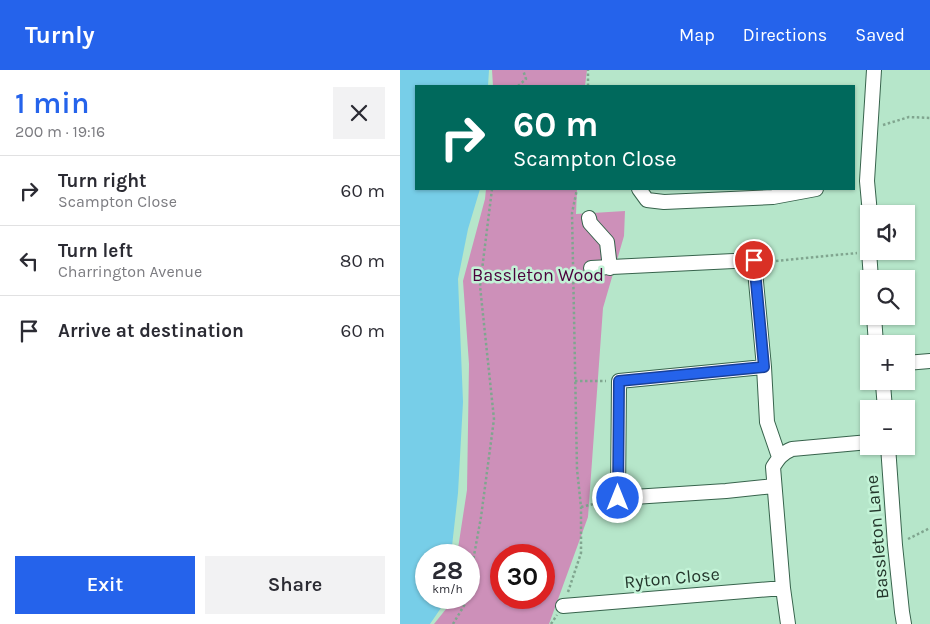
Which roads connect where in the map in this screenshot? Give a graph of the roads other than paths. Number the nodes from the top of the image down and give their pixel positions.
1 (874, 70) edge
2 (860, 182) edge
3 (640, 190) edge
4 (811, 190) edge
5 (867, 205) edge
6 (589, 218) dead end
7 (592, 268) dead end
8 (610, 268) junction
9 (930, 361) edge
10 (915, 362) edge
11 (764, 367) junction
12 (860, 443) edge
13 (889, 455) edge
14 (780, 457) junction
15 (774, 486) junction
16 (783, 588) junction
17 (563, 606) road end
18 (788, 624) edge
19 (904, 624) edge

1 - 2 street
2 - 5 street
3 - 4 street
6 - 8 street
7 - 8 street
8 - 11 street
9 - 10 street
11 - 14 street
11 - 15 street
12 - 14 street
13 - 19 street, Bassleton Lane
14 - 15 street
15 - 16 street
16 - 17 street, Ryton Close
16 - 18 street

